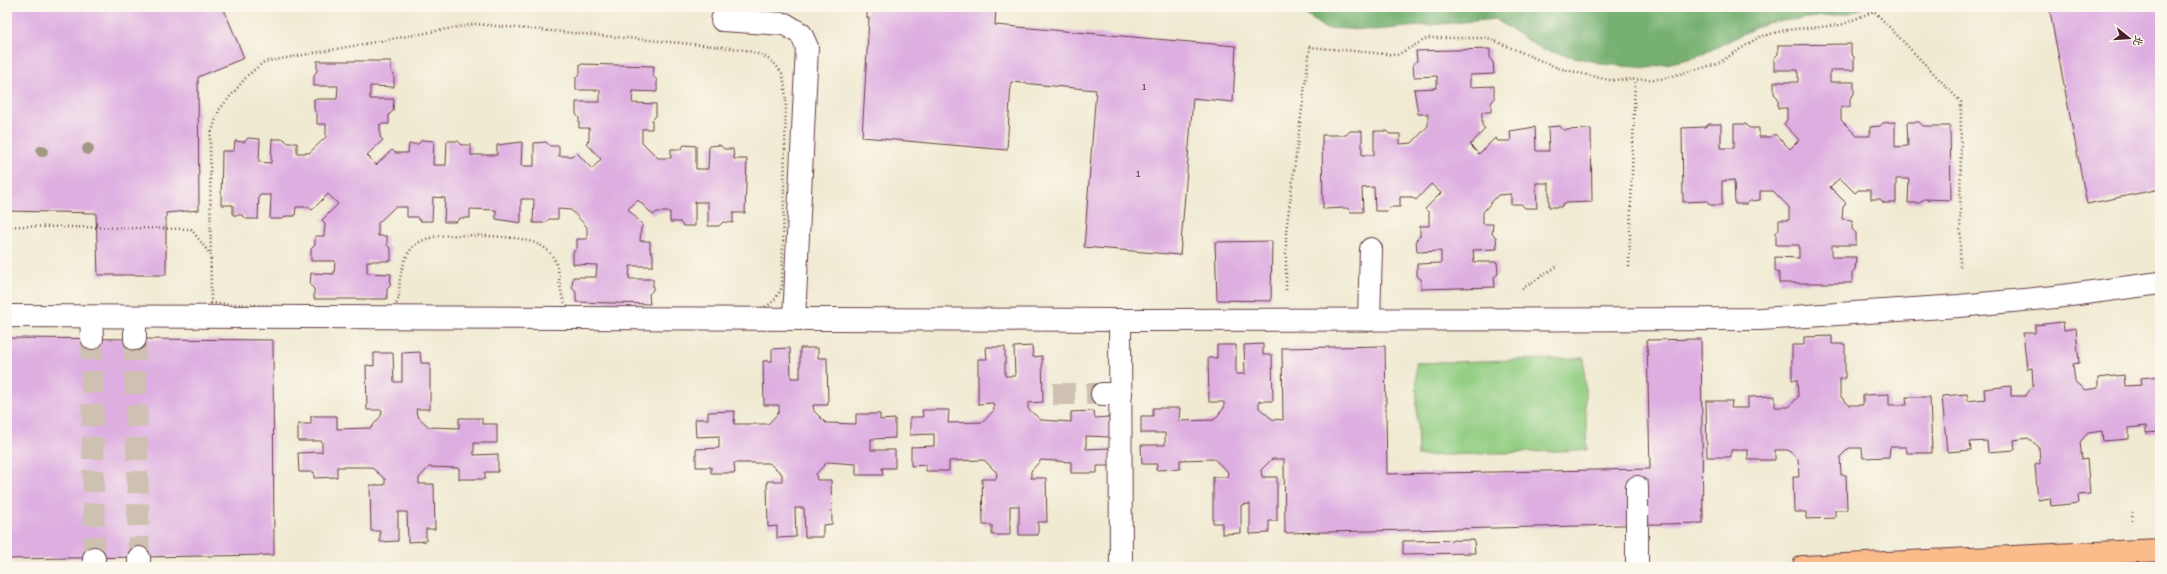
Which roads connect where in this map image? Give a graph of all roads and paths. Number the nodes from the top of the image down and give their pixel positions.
1 (722, 20) dead end
2 (1635, 80) junction
3 (7, 226) edge
4 (1371, 248) dead end
5 (211, 254) junction
6 (1629, 267) dead end
7 (1960, 269) dead end
8 (2160, 283) edge
9 (1286, 293) dead end
10 (7, 316) edge
11 (91, 317) junction
12 (135, 317) junction
13 (794, 320) junction
14 (1120, 320) junction
15 (1370, 320) junction
16 (92, 338) tunnel mouth
17 (135, 339) tunnel mouth
18 (1637, 487) dead end
19 (2160, 550) edge
20 (1121, 567) edge
21 (1637, 567) edge
22 (1804, 567) edge

1 - 13 lane
2 - 6 path
2 - 7 path
2 - 9 path
3 - 5 path
4 - 15 lane
5 - 5 path
8 - 15 lane
10 - 11 lane
11 - 12 lane
11 - 16 lane
12 - 13 lane
12 - 17 lane
13 - 14 lane
14 - 15 lane
14 - 20 lane
18 - 21 lane
19 - 22 main road

